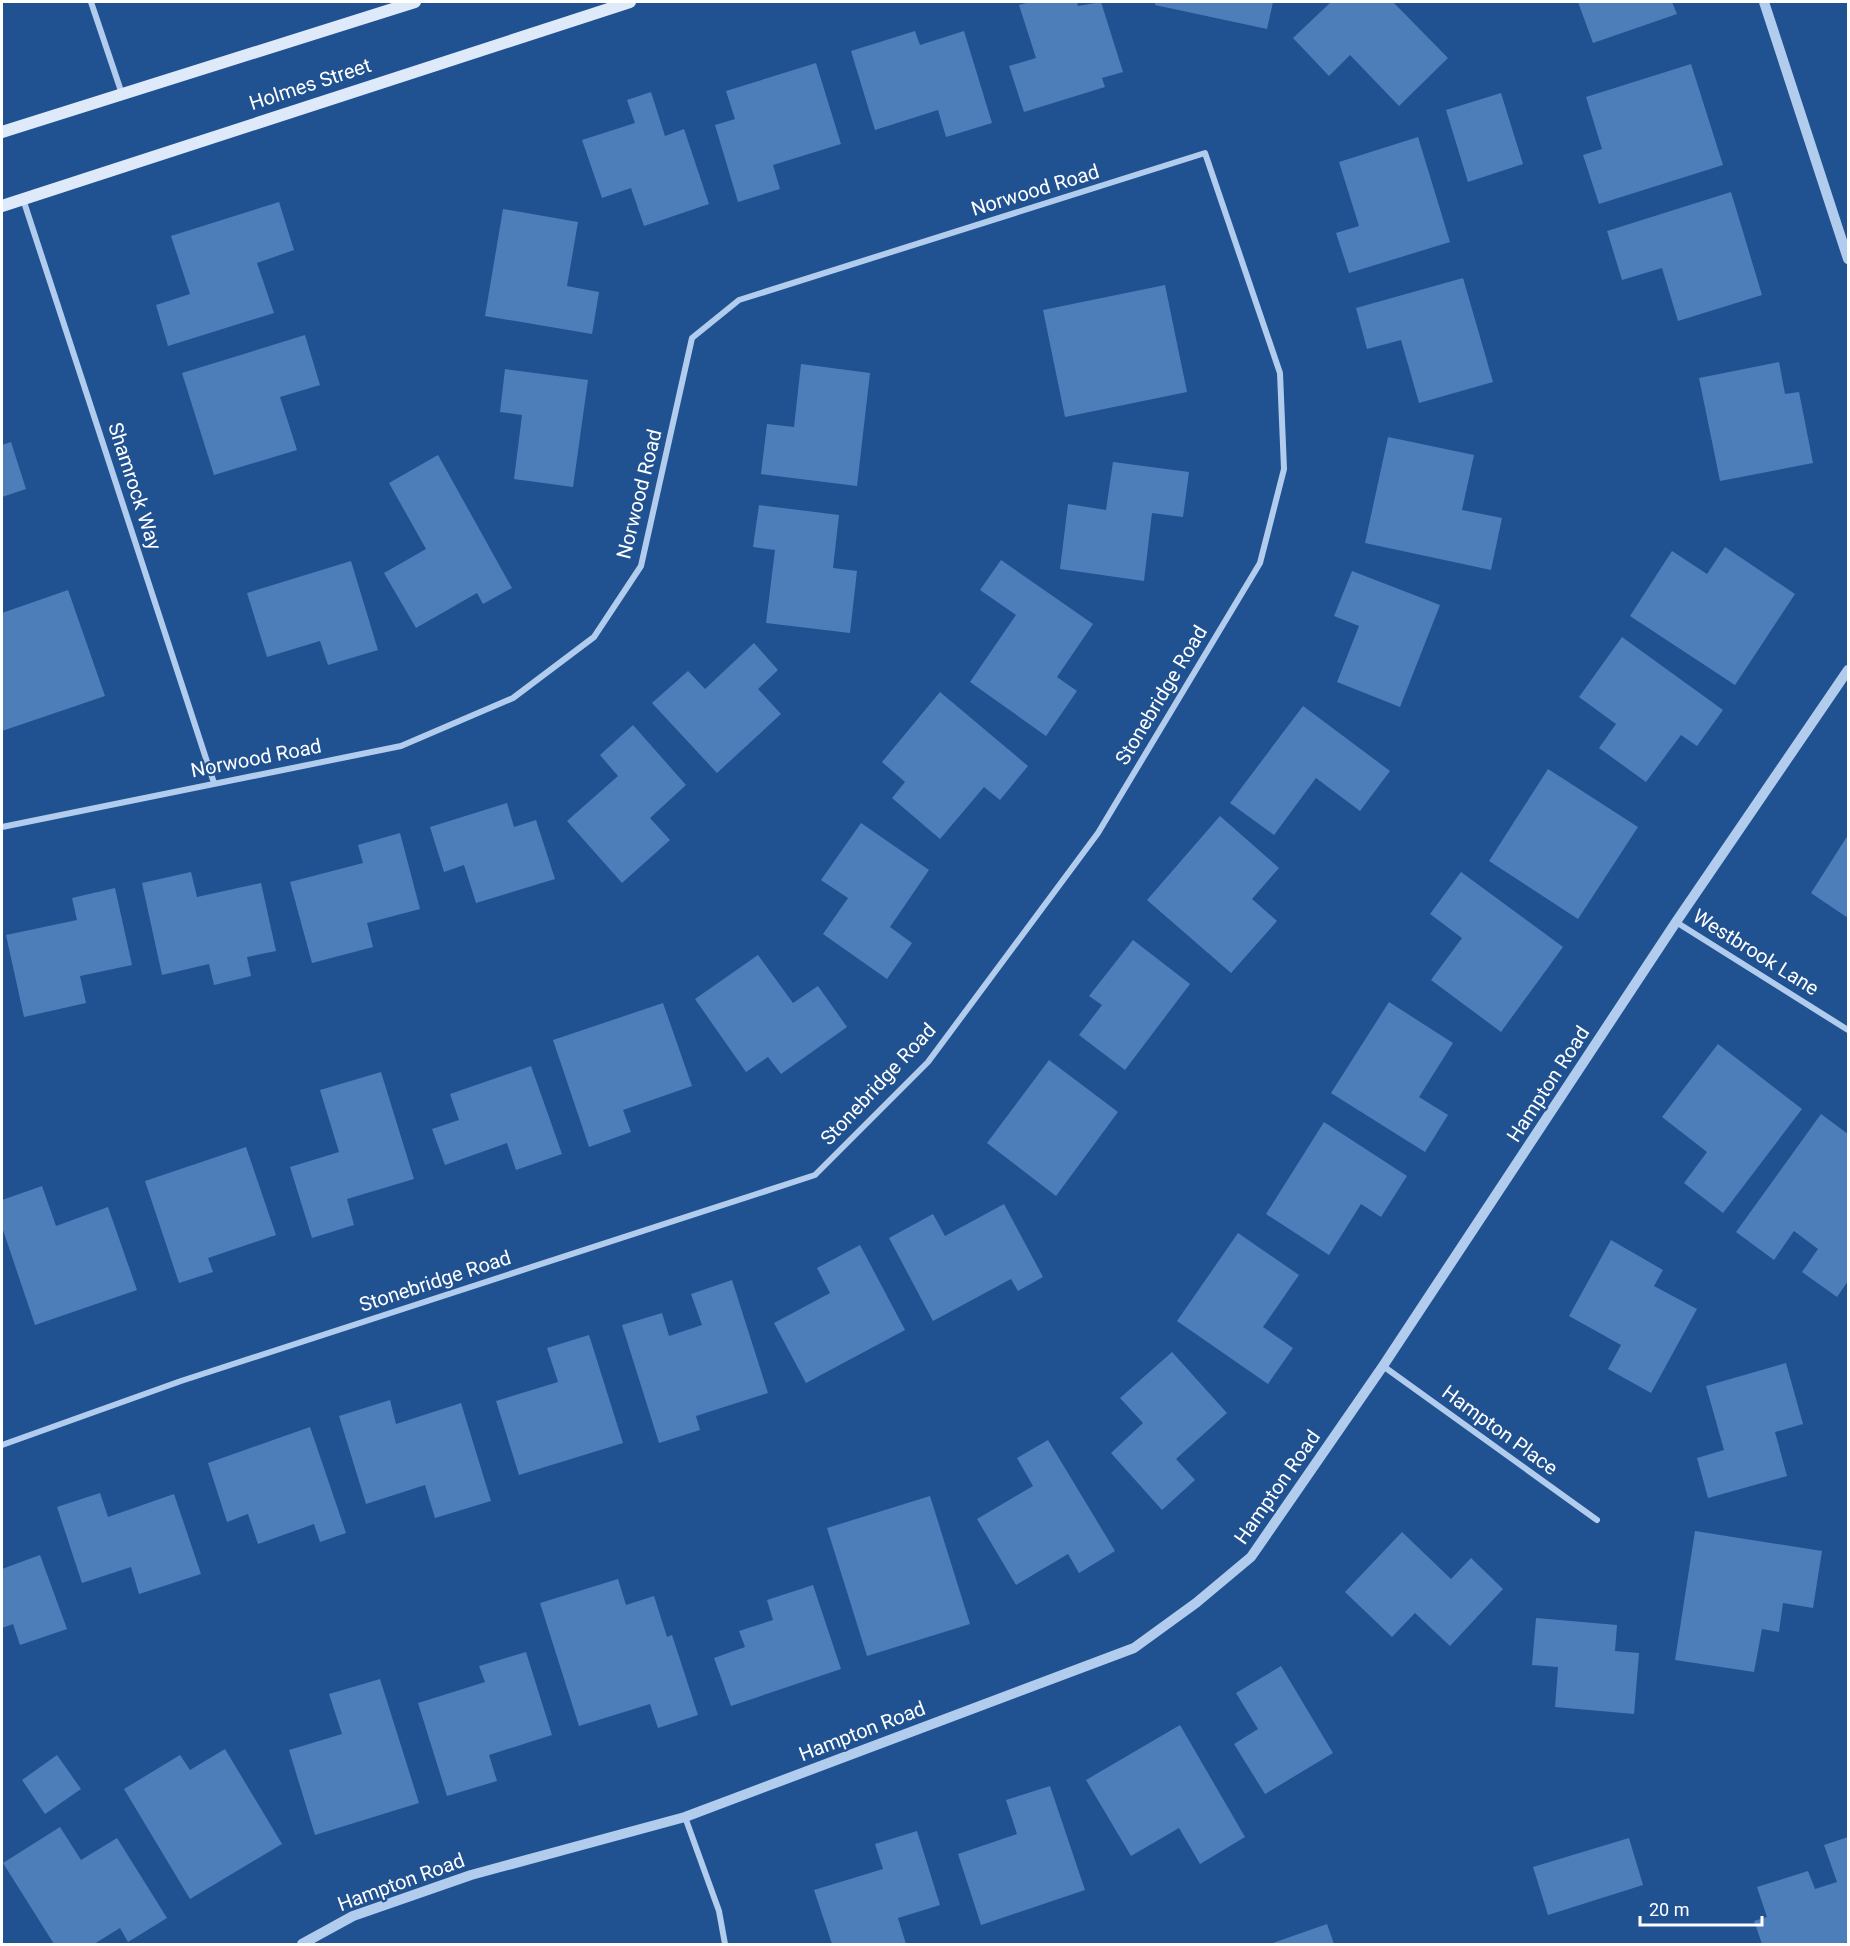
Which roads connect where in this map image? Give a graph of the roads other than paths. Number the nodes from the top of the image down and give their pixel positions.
1 (91, 2) edge
2 (415, 2) edge
3 (630, 2) edge
4 (1764, 2) edge
5 (122, 94) junction
6 (2, 132) edge
7 (1205, 153) joint
8 (23, 199) junction
9 (2, 206) edge
10 (1848, 259) edge
11 (1848, 670) edge
12 (214, 783) junction
13 (2, 827) edge
14 (1676, 922) junction
15 (1848, 1030) edge
16 (1383, 1366) junction
17 (2, 1445) edge
18 (1597, 1521) dead end
19 (685, 1817) junction
20 (302, 1944) edge
21 (725, 1944) edge

1 - 5 street
2 - 5 main road
3 - 8 main road, Holmes Street
4 - 10 street
5 - 6 main road
7 - 12 street, Norwood Road
7 - 17 street, Stonebridge Road
8 - 9 main road, Holmes Street
8 - 12 street, Shamrock Way
11 - 14 street, Hampton Road
12 - 13 street, Norwood Road
14 - 15 street, Westbrook Lane
14 - 16 street, Hampton Road
16 - 18 street, Hampton Place
16 - 19 street, Hampton Road
19 - 20 street, Hampton Road
19 - 21 street

